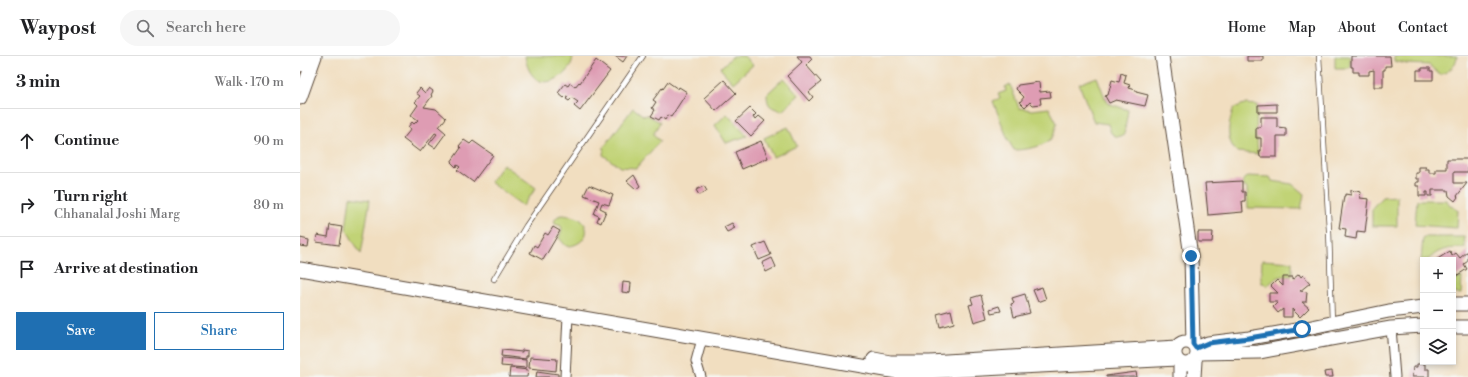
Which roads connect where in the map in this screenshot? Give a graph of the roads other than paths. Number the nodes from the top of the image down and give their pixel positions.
1 (303, 56) edge
2 (315, 56) edge
3 (643, 56) edge
4 (1162, 56) edge
5 (1319, 56) edge
6 (300, 65) edge
7 (300, 98) edge
8 (300, 261) edge
9 (300, 269) edge
10 (494, 279) dead end
11 (1456, 304) edge
12 (1468, 304) edge
13 (1420, 306) edge
14 (568, 316) junction
15 (1332, 323) junction
16 (1420, 326) edge
17 (1456, 327) edge
18 (1468, 327) edge
19 (1391, 328) junction
20 (702, 339) junction
21 (1187, 352) junction
22 (940, 370) edge
23 (565, 377) edge
24 (702, 377) edge
25 (1180, 377) edge
26 (1194, 377) edge
27 (1395, 377) edge

1 - 6 street
2 - 7 street
3 - 10 lane
4 - 21 street
5 - 15 lane
8 - 22 street
9 - 14 street
11 - 12 street
13 - 15 street
14 - 20 street
14 - 23 street
15 - 21 street
16 - 19 street
17 - 18 street
19 - 21 street
19 - 27 street
20 - 22 street
20 - 24 street
21 - 22 street
21 - 25 street
21 - 26 street

